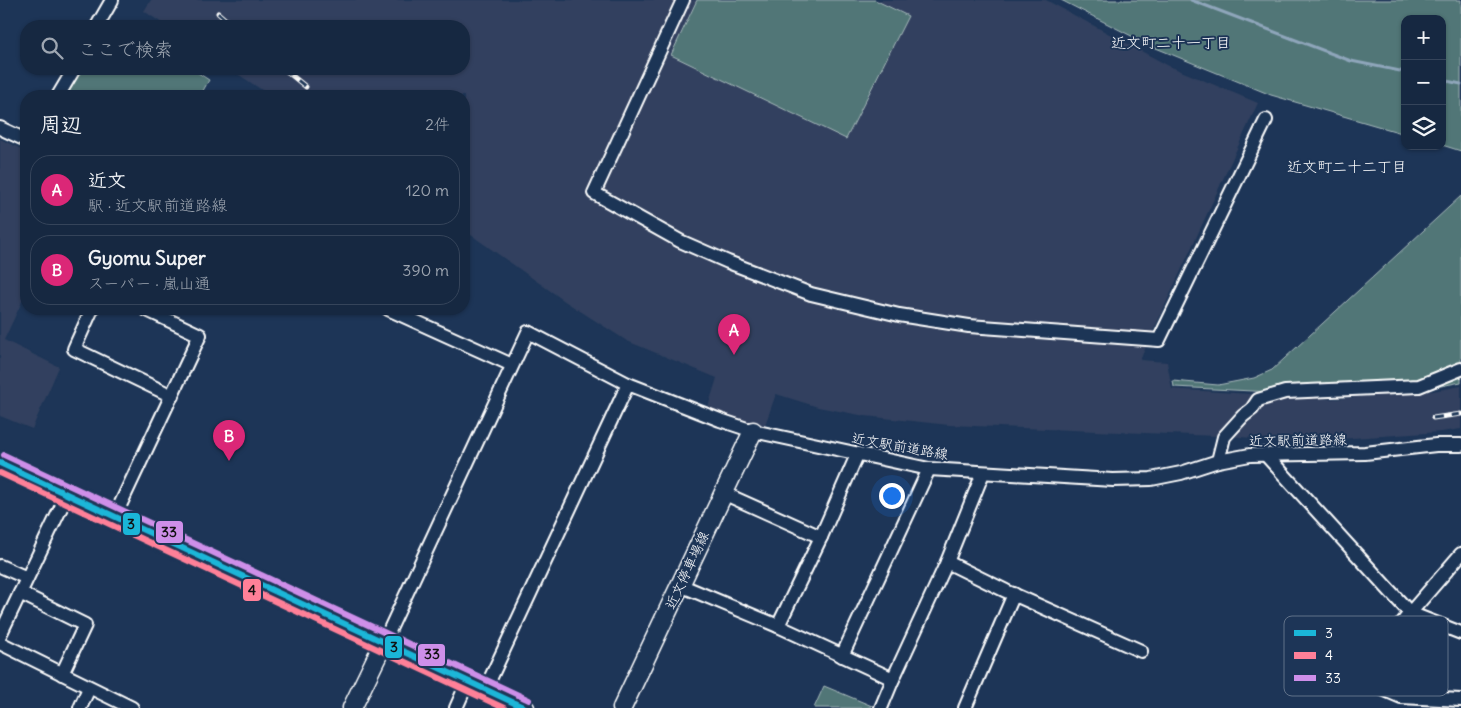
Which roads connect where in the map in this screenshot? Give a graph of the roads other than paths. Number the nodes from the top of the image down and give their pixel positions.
1 (112, 0) edge
2 (683, 0) edge
3 (100, 20) edge
4 (70, 75) edge
5 (62, 90) edge
6 (1266, 120) dead end
7 (0, 128) edge
8 (20, 137) edge
9 (89, 315) edge
10 (158, 315) edge
11 (401, 315) edge
12 (512, 365) junction
13 (1461, 369) edge
14 (628, 384) junction
15 (172, 396) junction
16 (753, 432) junction
17 (1461, 444) edge
18 (857, 454) junction
19 (1265, 454) junction
20 (1218, 461) junction
21 (0, 463) edge
22 (928, 469) junction
23 (984, 473) junction
24 (723, 493) junction
25 (67, 495) junction
26 (115, 516) junction
27 (820, 537) junction
28 (1461, 554) edge
29 (947, 562) junction
30 (0, 566) edge
31 (27, 578) junction
32 (680, 585) junction
33 (20, 594) junction
34 (1014, 594) junction
35 (1410, 613) junction
36 (1408, 616) edge
37 (1418, 616) edge
38 (778, 626) junction
39 (1448, 628) edge
40 (1461, 633) edge
41 (0, 635) edge
42 (384, 642) junction
43 (0, 643) edge
44 (1141, 651) dead end
45 (842, 656) junction
46 (62, 674) junction
47 (893, 679) junction
48 (468, 681) junction
49 (89, 688) junction
50 (485, 690) junction
51 (1399, 696) edge
52 (1461, 700) edge
53 (80, 708) edge
54 (132, 708) edge
55 (352, 708) edge
56 (456, 708) edge
57 (525, 708) edge
58 (622, 708) edge
59 (881, 708) edge
60 (965, 708) edge

1 - 3 street
2 - 6 street
4 - 5 street
7 - 8 street
9 - 15 street
10 - 15 street
11 - 12 street
12 - 14 street, 近文駅前道路線
12 - 42 street
13 - 20 street
14 - 16 street, 近文駅前道路線
14 - 50 street
15 - 26 street
16 - 18 street, 近文駅前道路線
16 - 24 main road, 近文停車場線
17 - 19 street, 近文駅前道路線
18 - 22 street, 近文駅前道路線
18 - 27 street
19 - 20 street, 近文駅前道路線
19 - 35 street
20 - 23 street, 近文駅前道路線
21 - 25 street
22 - 23 street, 近文駅前道路線
22 - 45 street
23 - 29 street
24 - 27 street
24 - 32 main road, 近文停車場線
25 - 26 street
25 - 31 street
26 - 42 street
27 - 38 street
28 - 35 street
29 - 34 street
29 - 47 street
30 - 31 street
31 - 33 street
32 - 38 street
32 - 58 main road, 近文停車場線
33 - 41 street
33 - 46 street
34 - 44 street
34 - 60 street
35 - 36 street
35 - 37 street
38 - 45 street
39 - 40 street
42 - 48 main road
42 - 55 main road
43 - 46 street
45 - 47 street
46 - 49 street
47 - 59 street
48 - 50 main road
48 - 56 street
49 - 53 street
49 - 54 street
50 - 57 main road
51 - 52 street

